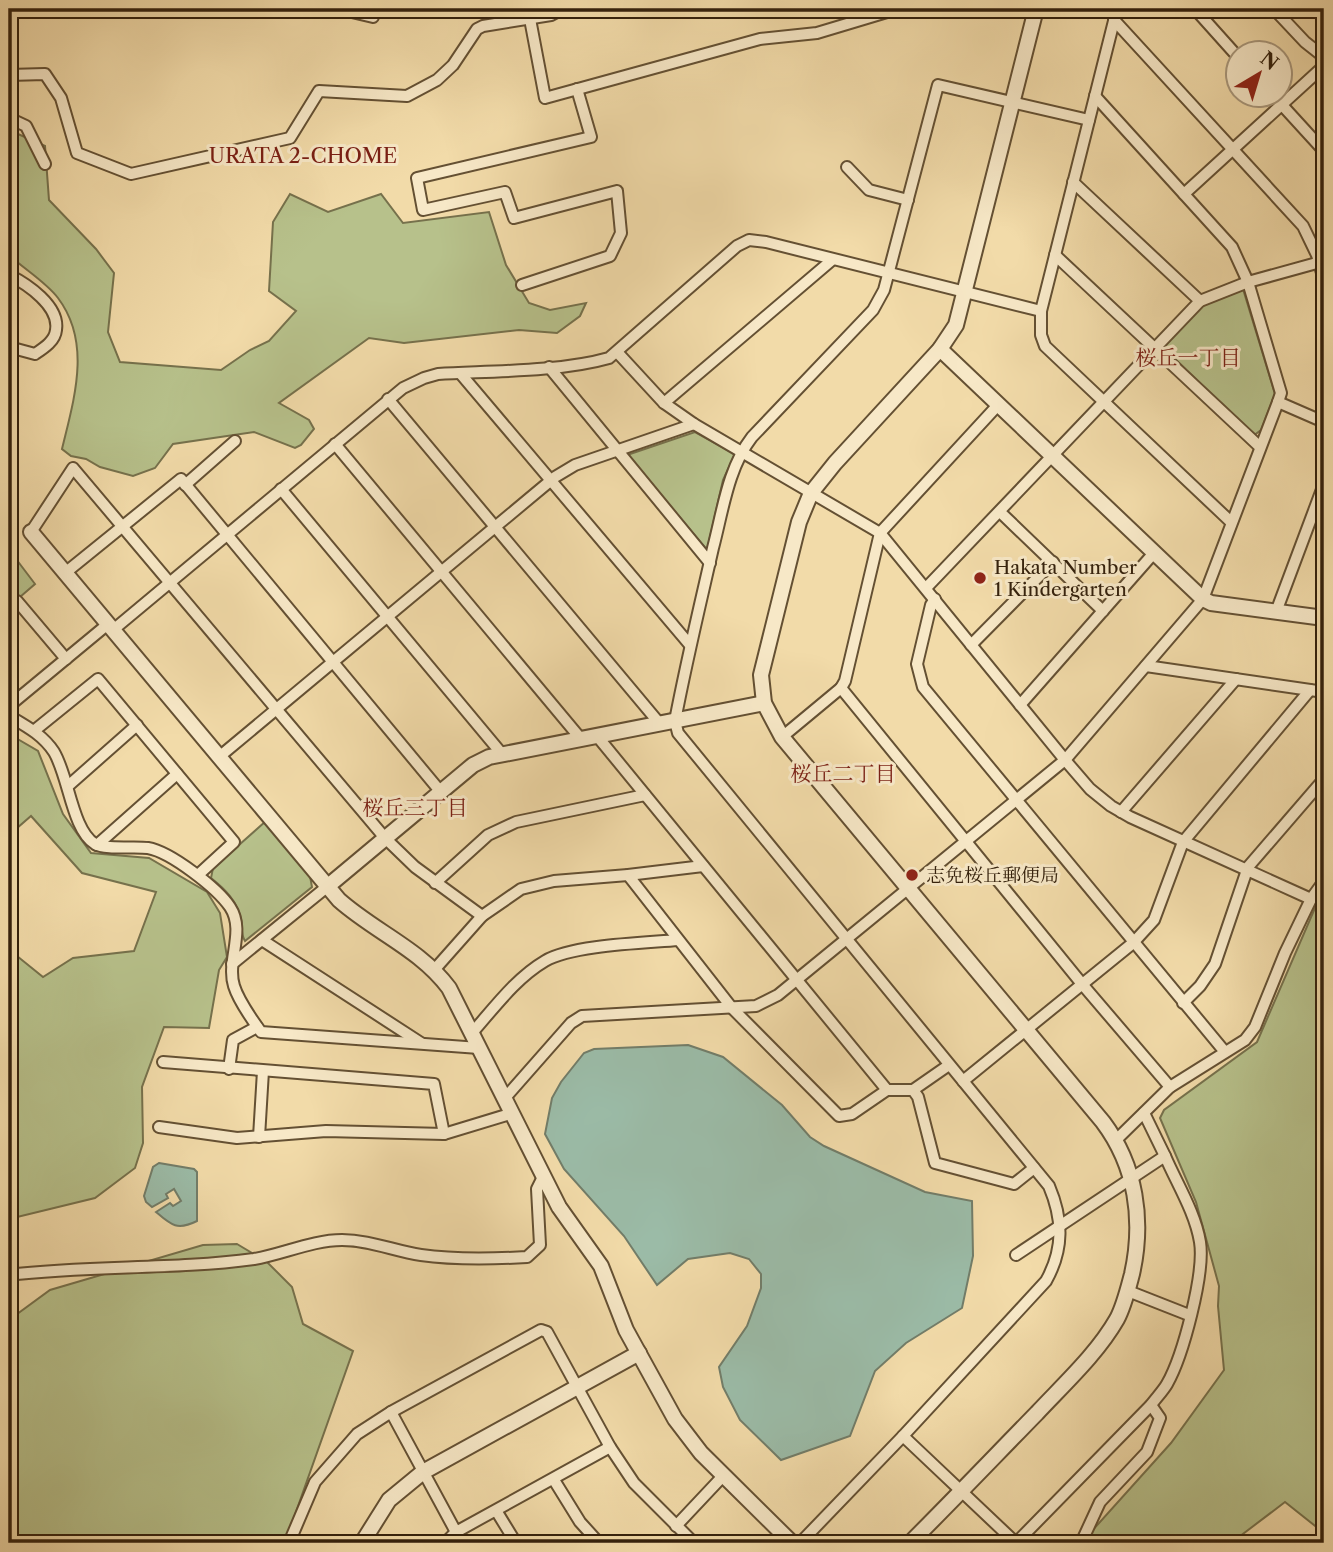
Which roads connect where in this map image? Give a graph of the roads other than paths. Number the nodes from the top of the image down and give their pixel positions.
1 (339, 9) edge
2 (374, 9) edge
3 (562, 9) edge
4 (897, 9) edge
5 (1036, 9) edge
6 (1195, 9) edge
7 (1274, 9) edge
8 (1115, 14) edge
9 (530, 19) junction
10 (1224, 41) edge
11 (1324, 57) edge
12 (1324, 66) edge
13 (9, 75) edge
14 (577, 89) junction
15 (1294, 95) edge
16 (1095, 96) junction
17 (1012, 100) junction
18 (1280, 108) edge
19 (1284, 108) edge
20 (9, 118) edge
21 (1089, 120) junction
22 (1233, 150) junction
23 (1324, 151) edge
24 (45, 164) dead end
25 (847, 167) dead end
26 (1073, 182) junction
27 (1184, 194) junction
28 (908, 200) junction
29 (1055, 255) junction
30 (832, 260) junction
31 (1322, 262) edge
32 (890, 274) junction
33 (9, 275) edge
34 (1324, 279) edge
35 (1248, 282) junction
36 (522, 285) dead end
37 (966, 293) junction
38 (1200, 301) junction
39 (1041, 311) junction
40 (9, 347) edge
41 (1154, 348) junction
42 (940, 349) junction
43 (617, 352) junction
44 (548, 367) junction
45 (460, 373) junction
46 (388, 399) junction
47 (664, 402) junction
48 (1104, 402) junction
49 (1278, 402) junction
50 (998, 405) junction
51 (1324, 422) edge
52 (694, 424) junction
53 (235, 441) dead end
54 (335, 444) junction
55 (1260, 447) junction
56 (617, 452) junction
57 (740, 452) junction
58 (1052, 456) junction
59 (551, 480) junction
60 (1324, 484) edge
61 (185, 485) junction
62 (281, 489) junction
63 (811, 492) junction
64 (1000, 512) junction
65 (1231, 522) junction
66 (122, 527) junction
67 (495, 527) junction
68 (31, 532) joint
69 (880, 533) junction
70 (227, 535) junction
71 (1153, 554) junction
72 (1053, 562) junction
73 (710, 563) junction
74 (441, 572) junction
75 (65, 573) junction
76 (170, 583) junction
77 (926, 589) junction
78 (935, 599) junction
79 (1203, 599) junction
80 (9, 608) edge
81 (1103, 611) junction
82 (1276, 612) junction
83 (387, 617) junction
84 (1324, 618) edge
85 (111, 627) junction
86 (690, 645) junction
87 (971, 645) junction
88 (66, 659) junction
89 (333, 662) junction
90 (1146, 666) junction
91 (1236, 679) junction
92 (841, 688) junction
93 (1310, 690) junction
94 (1324, 692) edge
95 (764, 703) junction
96 (1020, 705) junction
97 (9, 706) edge
98 (276, 709) junction
99 (9, 716) edge
100 (667, 722) junction
101 (137, 725) junction
102 (35, 730) junction
103 (597, 736) junction
104 (782, 737) junction
105 (580, 739) junction
106 (502, 754) junction
107 (219, 757) junction
108 (1065, 760) junction
109 (177, 774) junction
110 (1324, 779) edge
111 (68, 786) junction
112 (440, 791) junction
113 (645, 795) junction
114 (1015, 800) junction
115 (1121, 812) junction
116 (385, 838) junction
117 (966, 840) junction
118 (1183, 842) junction
119 (97, 845) junction
120 (703, 866) junction
121 (1246, 870) junction
122 (198, 875) junction
123 (628, 875) junction
124 (1324, 881) edge
125 (435, 883) junction
126 (328, 886) junction
127 (908, 887) junction
128 (1311, 899) junction
129 (482, 916) junction
130 (846, 938) junction
131 (262, 940) junction
132 (678, 940) junction
133 (1133, 943) junction
134 (232, 964) junction
135 (435, 969) junction
136 (795, 979) junction
137 (1082, 984) junction
138 (1183, 1003) junction
139 (732, 1008) junction
140 (257, 1027) junction
141 (1026, 1031) junction
142 (472, 1033) junction
143 (423, 1045) junction
144 (479, 1048) junction
145 (1225, 1052) junction
146 (163, 1062) dead end
147 (949, 1065) junction
148 (229, 1069) junction
149 (263, 1071) junction
150 (963, 1082) junction
151 (1170, 1087) junction
152 (887, 1090) junction
153 (913, 1090) junction
154 (505, 1098) junction
155 (513, 1113) junction
156 (1144, 1113) junction
157 (159, 1127) dead end
158 (444, 1134) junction
159 (259, 1137) junction
160 (1116, 1140) junction
161 (1165, 1156) junction
162 (1034, 1168) junction
163 (543, 1177) junction
164 (1132, 1177) junction
165 (1060, 1225) junction
166 (1016, 1255) dead end
167 (9, 1275) edge
168 (1128, 1291) junction
169 (1189, 1315) junction
170 (639, 1353) junction
171 (579, 1388) junction
172 (1150, 1405) junction
173 (391, 1412) junction
174 (904, 1436) junction
175 (610, 1447) junction
176 (422, 1472) junction
177 (723, 1476) junction
178 (554, 1480) junction
179 (961, 1492) junction
180 (497, 1511) junction
181 (676, 1526) junction
182 (456, 1532) junction
183 (1082, 1541) dead end
184 (289, 1543) edge
185 (362, 1543) edge
186 (445, 1543) edge
187 (516, 1543) edge
188 (599, 1543) edge
189 (694, 1543) edge
190 (792, 1543) edge
191 (800, 1543) edge
192 (911, 1543) edge
193 (1016, 1543) edge

1 - 2 street
3 - 9 street
4 - 14 street
5 - 17 street
6 - 10 street
7 - 11 street
8 - 16 street
8 - 22 street
9 - 13 street
9 - 14 street
12 - 15 street
14 - 36 street
16 - 21 street
16 - 27 street
17 - 21 street
17 - 28 street
17 - 37 street
18 - 22 street
19 - 23 street
20 - 24 street
21 - 26 street
22 - 27 street
22 - 31 street
25 - 28 street
26 - 29 street
26 - 38 street
27 - 35 street
28 - 32 street
29 - 39 street
29 - 41 street
30 - 32 street
30 - 43 street
30 - 47 street
31 - 34 street
31 - 35 street
32 - 37 street
32 - 57 street
33 - 40 street
35 - 38 street
35 - 49 street
37 - 39 street
37 - 42 street
38 - 41 street
39 - 48 street
41 - 48 street
41 - 55 street
42 - 50 street
42 - 63 street
43 - 44 street
43 - 47 street
44 - 45 street
44 - 56 street
45 - 46 street
45 - 59 street
46 - 54 street
46 - 67 street
47 - 52 street
48 - 58 street
48 - 65 street
49 - 51 street
49 - 55 street
50 - 58 street
50 - 69 street
52 - 56 street
52 - 57 street
53 - 61 street
54 - 62 street
54 - 74 street
55 - 65 street
56 - 59 street
56 - 73 street
57 - 63 street
57 - 73 street
58 - 64 street
58 - 71 street
59 - 67 street
59 - 86 street
60 - 82 street
61 - 66 street
61 - 70 street
62 - 70 street
62 - 83 street
63 - 69 street
63 - 95 street
64 - 72 street
64 - 77 street
65 - 79 street
66 - 68 street
66 - 75 street
66 - 76 street
67 - 74 street
67 - 100 street
68 - 75 street
69 - 77 street
69 - 92 street
70 - 76 street
70 - 89 street
71 - 79 street
71 - 81 street
72 - 81 street
72 - 87 street
73 - 86 street
74 - 83 street
74 - 105 street
75 - 85 street
76 - 85 street
76 - 98 street
77 - 78 street
78 - 87 street
78 - 114 street
79 - 82 street
79 - 90 street
80 - 88 street
81 - 96 street
82 - 84 street
83 - 89 street
83 - 106 street
85 - 88 street
85 - 107 street
86 - 100 street
87 - 96 street
88 - 97 street
89 - 98 street
89 - 112 street
90 - 91 street
90 - 108 street
91 - 93 street
91 - 115 street
92 - 104 street
92 - 117 street
93 - 94 street
93 - 118 street
95 - 100 street
95 - 104 street
96 - 108 street
98 - 107 street
98 - 116 street
99 - 102 street
100 - 103 street
100 - 130 street
101 - 102 street
101 - 109 street
101 - 111 street
102 - 111 street
103 - 105 street
103 - 113 street
104 - 127 street
105 - 106 street
106 - 112 street
107 - 126 street
108 - 114 street
108 - 115 street
109 - 119 street
109 - 122 street
110 - 121 street
111 - 119 street
112 - 116 street
113 - 120 street
113 - 125 street
114 - 117 street
114 - 133 street
115 - 118 street
116 - 125 street
116 - 126 street
117 - 127 street
117 - 137 street
118 - 121 street
118 - 133 street
119 - 122 street
120 - 123 street
120 - 136 street
121 - 128 street
121 - 138 street
122 - 134 street
123 - 129 street
123 - 132 street
124 - 128 street
125 - 129 street
126 - 131 street
126 - 135 street
127 - 130 street
127 - 141 street
128 - 145 street
129 - 135 street
130 - 136 street
130 - 147 street
131 - 134 street
131 - 143 street
132 - 139 street
132 - 142 street
133 - 137 street
133 - 138 street
134 - 140 street
135 - 142 street
136 - 139 street
136 - 152 street
137 - 141 street
137 - 151 street
138 - 145 street
139 - 152 street
139 - 154 street
140 - 143 street
140 - 148 street
141 - 150 street
141 - 160 street
142 - 144 street
143 - 144 street
144 - 154 street
145 - 151 street
146 - 148 street
147 - 150 street
147 - 153 street
148 - 149 street
149 - 158 street
149 - 159 street
150 - 162 street
151 - 156 street
152 - 153 street
153 - 162 street
154 - 155 street
155 - 158 street
155 - 163 street
156 - 160 street
156 - 161 street
157 - 159 street
158 - 159 street
160 - 164 street
161 - 164 street
161 - 169 street
162 - 165 street
163 - 167 street
163 - 170 street
164 - 165 street
164 - 168 street
165 - 166 street
165 - 174 street
168 - 169 street
168 - 179 street
169 - 172 street
170 - 171 street
170 - 177 street
171 - 173 street
171 - 175 street
171 - 176 street
172 - 183 street
172 - 193 street
173 - 176 street
173 - 184 street
174 - 179 street
174 - 191 street
175 - 178 street
175 - 181 street
176 - 182 street
176 - 185 street
177 - 181 street
177 - 190 street
178 - 180 street
178 - 188 street
179 - 192 street
179 - 193 street
180 - 182 street
180 - 187 street
181 - 189 street
182 - 186 street

